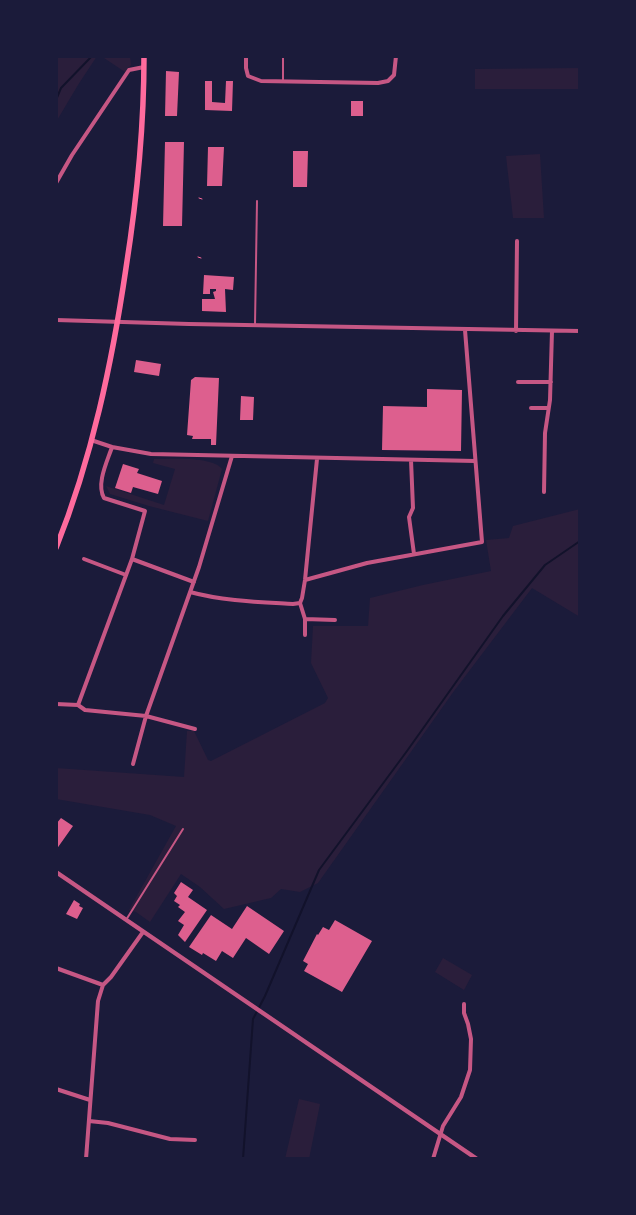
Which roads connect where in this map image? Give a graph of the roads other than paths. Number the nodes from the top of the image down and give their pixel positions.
1 (144, 56) edge
2 (246, 56) edge
3 (283, 56) edge
4 (396, 56) edge
5 (144, 67) junction
6 (283, 81) junction
7 (56, 183) edge
8 (258, 201) dead end
9 (517, 241) dead end
10 (56, 320) edge
11 (118, 322) junction
12 (255, 324) junction
13 (465, 330) junction
14 (516, 331) junction
15 (552, 331) junction
16 (580, 331) edge
17 (518, 382) dead end
18 (551, 382) junction
19 (531, 408) dead end
20 (548, 408) junction
21 (91, 440) junction
22 (112, 447) junction
23 (232, 456) junction
24 (317, 458) junction
25 (411, 460) junction
26 (475, 461) junction
27 (544, 492) dead end
28 (56, 548) edge
29 (414, 554) junction
30 (84, 559) dead end
31 (132, 559) junction
32 (126, 575) junction
33 (305, 580) junction
34 (194, 582) junction
35 (190, 592) junction
36 (300, 603) junction
37 (305, 619) junction
38 (335, 620) dead end
39 (305, 635) dead end
40 (56, 704) edge
41 (78, 706) junction
42 (146, 716) junction
43 (195, 729) dead end
44 (133, 764) dead end
45 (183, 829) dead end
46 (56, 872) edge
47 (126, 920) junction
48 (143, 932) junction
49 (56, 968) edge
50 (103, 985) junction
51 (464, 1004) dead end
52 (56, 1089) edge
53 (90, 1100) junction
54 (89, 1121) junction
55 (440, 1134) junction
56 (195, 1140) dead end
57 (86, 1159) edge
58 (433, 1159) edge
59 (477, 1159) edge

1 - 5 main road
2 - 6 street
3 - 6 lane
4 - 6 street
5 - 7 street
5 - 11 main road
8 - 12 lane
9 - 14 street
10 - 11 street
11 - 12 street
11 - 21 main road
12 - 13 street
13 - 14 street
13 - 26 street
14 - 15 street
15 - 16 street
15 - 18 street
17 - 18 street
18 - 20 street
19 - 20 street
20 - 27 street
21 - 22 street
21 - 28 main road
22 - 23 street
22 - 31 street
23 - 24 street
23 - 34 street
24 - 25 street
24 - 33 street
25 - 26 street
25 - 29 street
26 - 29 street
29 - 33 street
30 - 32 street
31 - 32 street
31 - 34 street
32 - 41 street
33 - 36 street
34 - 35 street
35 - 36 street
35 - 42 street
36 - 37 street
37 - 38 street
37 - 39 street
40 - 41 street
41 - 42 street
42 - 43 street
42 - 44 street
45 - 47 lane
46 - 47 street
47 - 48 street
48 - 50 street
48 - 55 street
49 - 50 street
50 - 53 street
51 - 55 street
52 - 53 street
53 - 54 street
54 - 56 street
54 - 57 street
55 - 58 street
55 - 59 street

